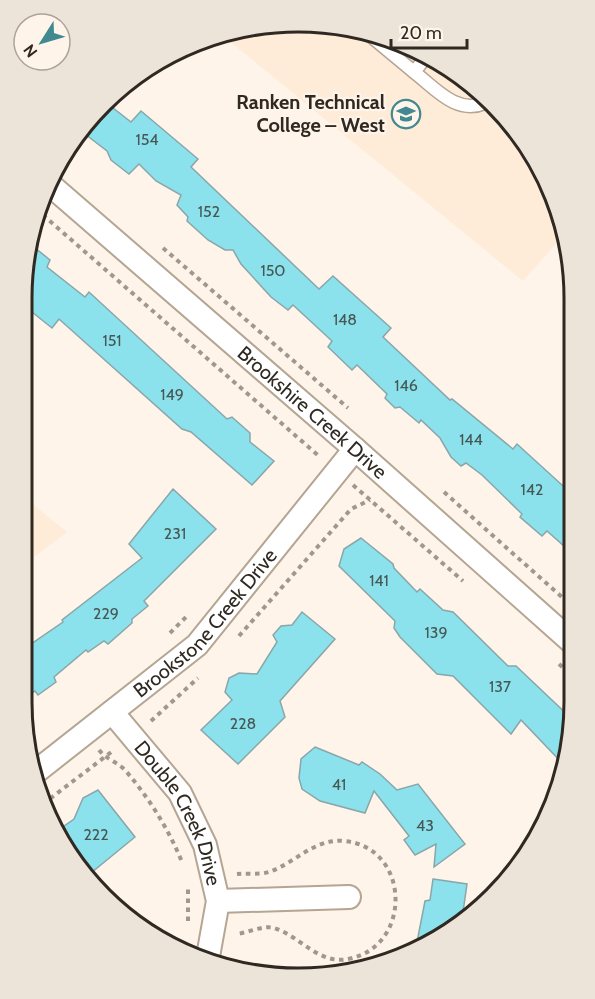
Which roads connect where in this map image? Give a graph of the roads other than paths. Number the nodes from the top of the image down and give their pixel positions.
1 (382, 46) edge
2 (422, 63) edge
3 (414, 72) junction
4 (481, 105) edge
5 (55, 189) edge
6 (347, 442) junction
7 (564, 635) edge
8 (112, 712) junction
9 (41, 768) edge
10 (349, 897) dead end
11 (218, 901) junction
12 (209, 952) edge

1 - 3 lane
2 - 3 lane
3 - 4 lane
5 - 6 street, Brookshire Creek Drive
6 - 7 street, Brookshire Creek Drive
6 - 8 street, Brookstone Creek Drive
8 - 9 street, Brookstone Creek Drive
8 - 11 street, Double Creek Drive
10 - 11 street
11 - 12 street, Double Creek Drive

